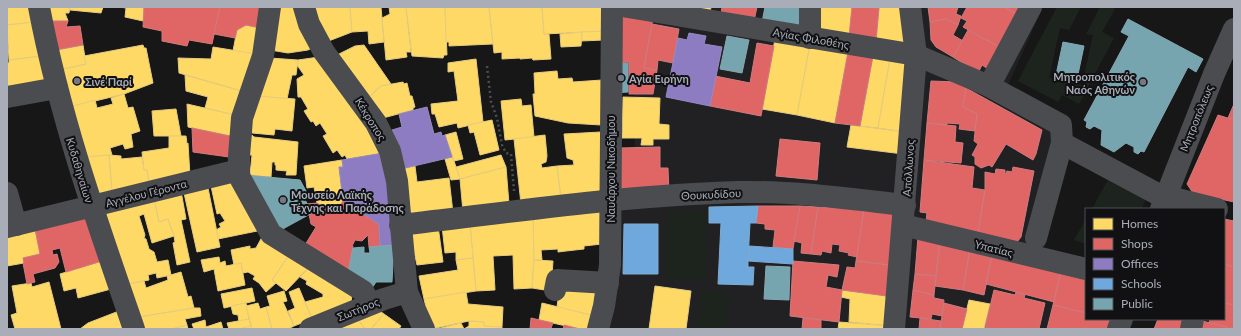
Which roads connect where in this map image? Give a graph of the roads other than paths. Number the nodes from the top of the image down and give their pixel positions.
1 (39, 7) edge
2 (270, 7) edge
3 (304, 7) edge
4 (612, 7) edge
5 (628, 7) edge
6 (810, 7) edge
7 (910, 7) edge
8 (1031, 7) edge
9 (1234, 29) edge
10 (810, 38) junction
11 (916, 55) junction
12 (1234, 66) edge
13 (1214, 74) junction
14 (989, 86) junction
15 (57, 88) junction
16 (7, 97) edge
17 (1062, 143) junction
18 (239, 170) junction
19 (7, 194) edge
20 (610, 201) junction
21 (1163, 203) edge
22 (92, 207) junction
23 (1212, 208) edge
24 (904, 215) junction
25 (400, 225) junction
26 (11, 226) edge
27 (1036, 238) dead end
28 (1085, 269) edge
29 (608, 283) junction
30 (555, 290) dead end
31 (407, 292) junction
32 (370, 304) junction
33 (134, 329) edge
34 (310, 329) edge
35 (424, 329) edge
36 (598, 329) edge
37 (894, 329) edge

1 - 15 street, Κυδαθηναίων
2 - 18 street
3 - 25 street, Κέκροπος
4 - 20 street, Ναυάρχου Νικοδήμου
5 - 10 street, Αγίας Φιλοθέης
6 - 10 street
7 - 11 street, Απόλλωνος
8 - 14 street
9 - 13 street, Μητροπόλεως
10 - 11 street, Αγίας Φιλοθέης
11 - 14 street, Αγίας Φιλοθέης
11 - 24 street, Απόλλωνος
12 - 13 street
13 - 21 street, Μητροπόλεως
14 - 17 street, Αγίας Φιλοθέης
15 - 16 street
15 - 22 street, Κυδαθηναίων
17 - 21 street
17 - 27 street
18 - 22 street, Αγγέλου Γέροντα
18 - 32 street
19 - 26 street
20 - 24 street, Θουκυδίδου
20 - 25 street, Θουκυδίδου
20 - 29 street, Ναυάρχου Νικοδήμου
21 - 23 street
22 - 26 street, Αγγέλου Γέροντα
22 - 33 street, Κυδαθηναίων
24 - 28 street, Υπατίας
24 - 37 street, Απόλλωνος
25 - 31 street, Κέκροπος
29 - 30 street
29 - 36 street, Ναυάρχου Νικοδήμου
31 - 32 street, Σωτήρος
31 - 35 street, Κέκροπος
32 - 34 street, Σωτήρος

